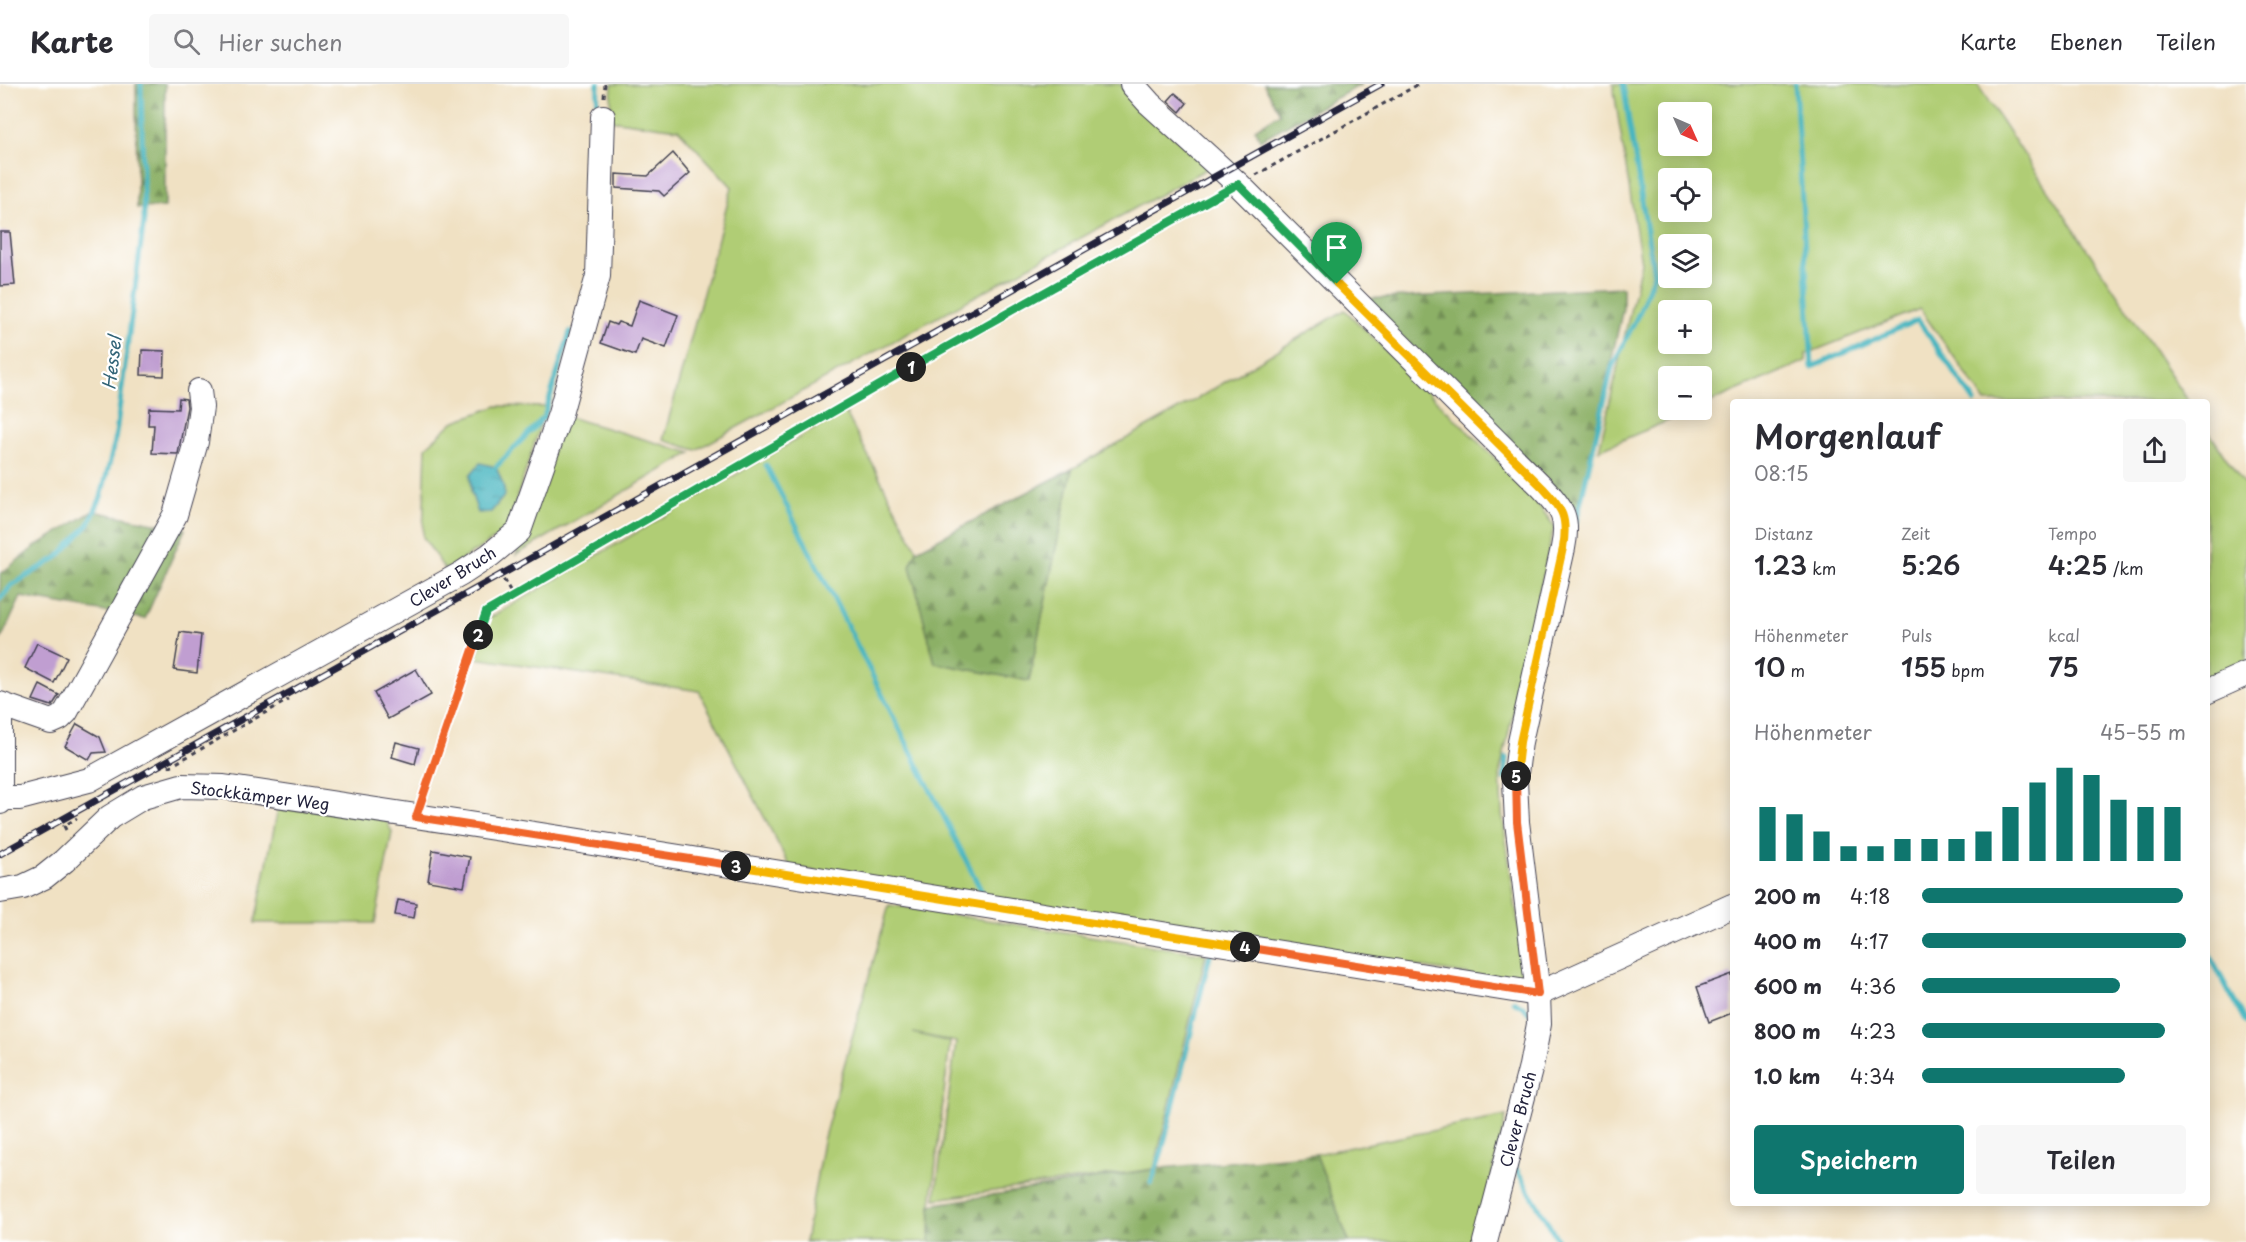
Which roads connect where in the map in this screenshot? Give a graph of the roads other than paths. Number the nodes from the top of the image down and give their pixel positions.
1 (1131, 84) edge
2 (603, 117) dead end
3 (199, 391) dead end
4 (2246, 674) edge
5 (2210, 690) edge
6 (0, 704) edge
7 (0, 719) edge
8 (0, 800) edge
9 (0, 891) edge
10 (1730, 907) edge
11 (1538, 994) junction
12 (1485, 1242) edge

1 - 11 street, Clever Bruch
2 - 8 street, Clever Bruch
3 - 6 street
4 - 5 street
7 - 8 street
9 - 11 street, Stockkämper Weg
10 - 11 street
11 - 12 street, Clever Bruch

